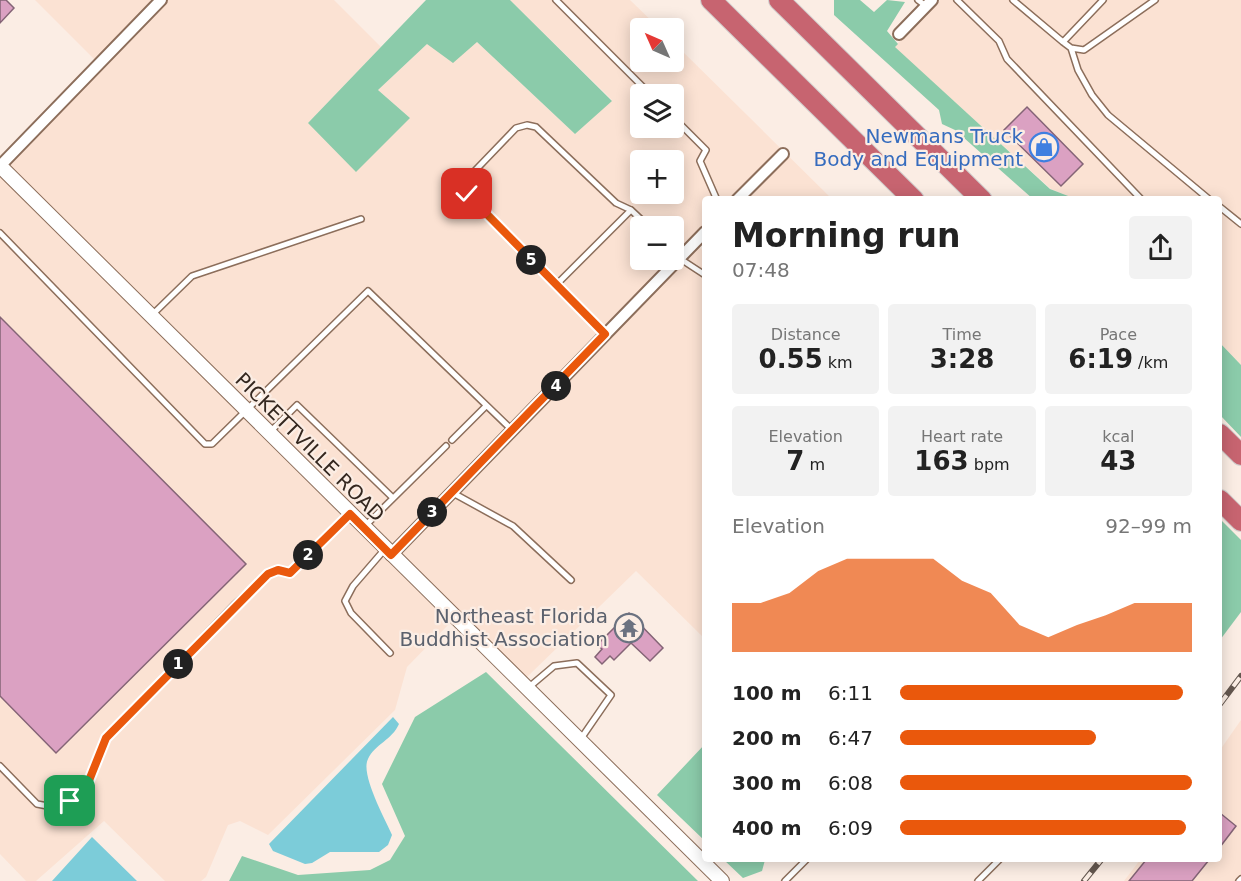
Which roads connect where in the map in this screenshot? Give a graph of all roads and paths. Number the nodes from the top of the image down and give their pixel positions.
1 (161, 0) edge
2 (556, 0) edge
3 (711, 0) edge
4 (779, 0) edge
5 (957, 0) edge
6 (1013, 0) edge
7 (1103, 0) edge
8 (1155, 0) edge
9 (925, 2) edge
10 (899, 34) dead end
11 (1063, 42) junction
12 (1071, 48) junction
13 (640, 84) edge
14 (684, 128) edge
15 (783, 154) dead end
16 (0, 166) edge
17 (715, 196) edge
18 (740, 196) edge
19 (910, 196) edge
20 (978, 196) edge
21 (1138, 196) edge
22 (1205, 196) edge
23 (1222, 209) edge
24 (632, 210) junction
25 (638, 216) edge
26 (361, 219) dead end
27 (1241, 224) edge
28 (0, 233) edge
29 (702, 235) edge
30 (684, 250) edge
31 (684, 259) edge
32 (664, 270) edge
33 (702, 273) edge
34 (556, 285) junction
35 (151, 316) junction
36 (605, 334) junction
37 (485, 406) junction
38 (247, 412) junction
39 (512, 430) junction
40 (269, 434) junction
41 (1222, 436) edge
42 (452, 440) dead end
43 (446, 446) dead end
44 (1241, 455) edge
45 (451, 492) junction
46 (393, 498) junction
47 (1222, 502) edge
48 (350, 514) junction
49 (1241, 521) edge
50 (363, 528) junction
51 (388, 552) junction
52 (572, 580) dead end
53 (390, 653) dead end
54 (527, 689) junction
55 (579, 741) junction
56 (0, 766) edge
57 (702, 861) edge
58 (703, 862) edge
59 (804, 862) edge
60 (997, 862) edge
61 (722, 881) edge
62 (785, 881) edge
63 (978, 881) edge

1 - 16 street
2 - 13 lane
3 - 19 highway
4 - 20 highway
5 - 21 lane
6 - 11 lane
7 - 11 lane
8 - 12 lane
9 - 10 street
11 - 12 lane
12 - 22 lane
14 - 17 lane
15 - 18 street
16 - 35 street, PICKETTVILLE ROAD
23 - 27 lane
24 - 25 lane
24 - 34 lane
24 - 34 lane
26 - 35 lane
28 - 38 lane
29 - 30 street
31 - 33 lane
32 - 36 street
34 - 36 lane
35 - 38 street, PICKETTVILLE ROAD
36 - 39 street
37 - 38 lane
37 - 39 lane
37 - 42 lane
38 - 40 street, PICKETTVILLE ROAD
39 - 45 street
40 - 46 lane
40 - 48 street, PICKETTVILLE ROAD
41 - 44 highway
43 - 46 lane
45 - 51 street
45 - 52 lane
46 - 50 lane
47 - 49 highway
48 - 50 street, PICKETTVILLE ROAD
48 - 56 lane
50 - 51 street, PICKETTVILLE ROAD
51 - 53 lane
51 - 54 street, PICKETTVILLE ROAD
54 - 55 street, PICKETTVILLE ROAD
54 - 55 lane
55 - 57 street, PICKETTVILLE ROAD
58 - 61 street, PICKETTVILLE ROAD
59 - 62 lane
60 - 63 lane

